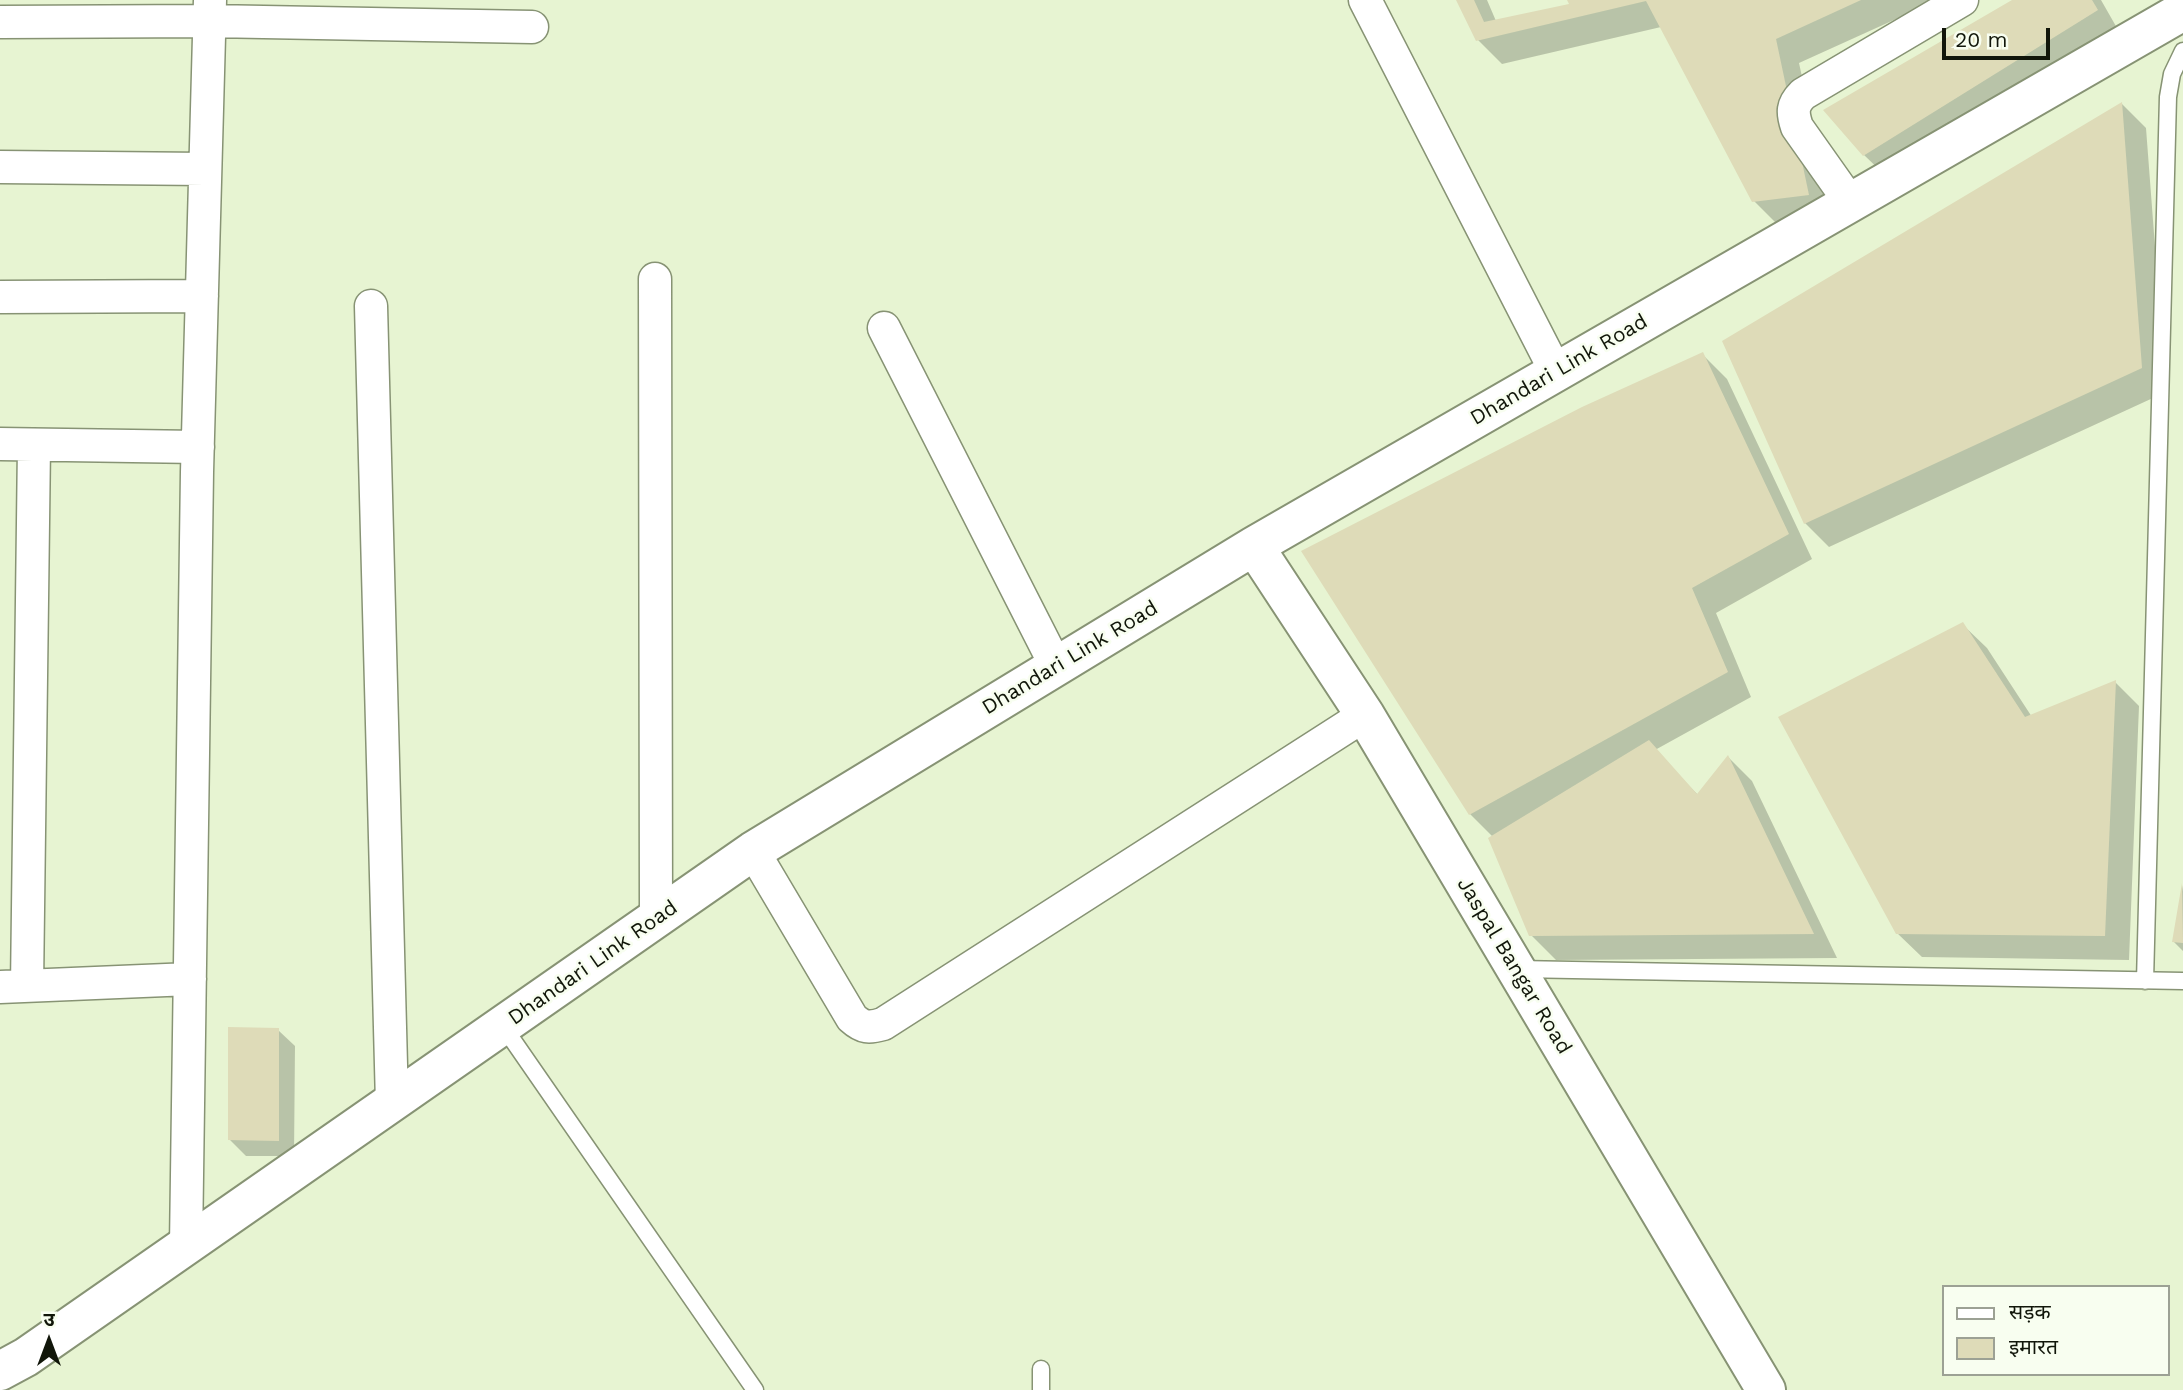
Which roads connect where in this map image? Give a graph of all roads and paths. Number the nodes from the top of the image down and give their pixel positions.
1 (1365, 0) edge
2 (1962, 0) edge
3 (210, 10) edge
4 (2175, 20) edge
5 (0, 22) edge
6 (532, 27) dead end
7 (0, 167) edge
8 (205, 169) junction
9 (1850, 202) junction
10 (655, 279) dead end
11 (202, 296) junction
12 (0, 297) edge
13 (371, 306) dead end
14 (884, 328) dead end
15 (1556, 372) junction
16 (0, 444) edge
17 (34, 444) junction
18 (198, 447) junction
19 (1254, 546) junction
20 (1056, 666) junction
21 (1365, 715) junction
22 (753, 851) junction
23 (656, 919) junction
24 (1516, 969) junction
25 (190, 978) junction
26 (2145, 981) junction
27 (2183, 981) edge
28 (14, 986) edge
29 (503, 1026) junction
30 (392, 1103) junction
31 (186, 1245) junction
32 (1041, 1369) dead end
33 (0, 1371) edge
34 (755, 1390) edge
35 (1041, 1390) edge
36 (1766, 1390) edge

1 - 15 street
2 - 9 street
3 - 5 street
3 - 6 street
3 - 8 street
4 - 9 street, Dhandari Link Road
4 - 26 lane
7 - 8 street
8 - 11 street
9 - 15 street, Dhandari Link Road
10 - 23 street
11 - 12 street
11 - 18 street
13 - 30 street
14 - 20 street
15 - 19 street, Dhandari Link Road
16 - 17 street
17 - 18 street
17 - 28 street
18 - 25 street
19 - 20 street, Dhandari Link Road
19 - 21 street, Jaspal Bangar Road
20 - 22 street, Dhandari Link Road
21 - 22 street
21 - 24 street, Jaspal Bangar Road
22 - 23 street, Dhandari Link Road
23 - 29 street, Dhandari Link Road
24 - 26 lane
24 - 36 street, Jaspal Bangar Road
25 - 28 street
25 - 31 street
26 - 27 lane
29 - 30 street, Dhandari Link Road
29 - 34 lane
30 - 31 street, Dhandari Link Road
31 - 33 street, Dhandari Link Road
32 - 35 lane

